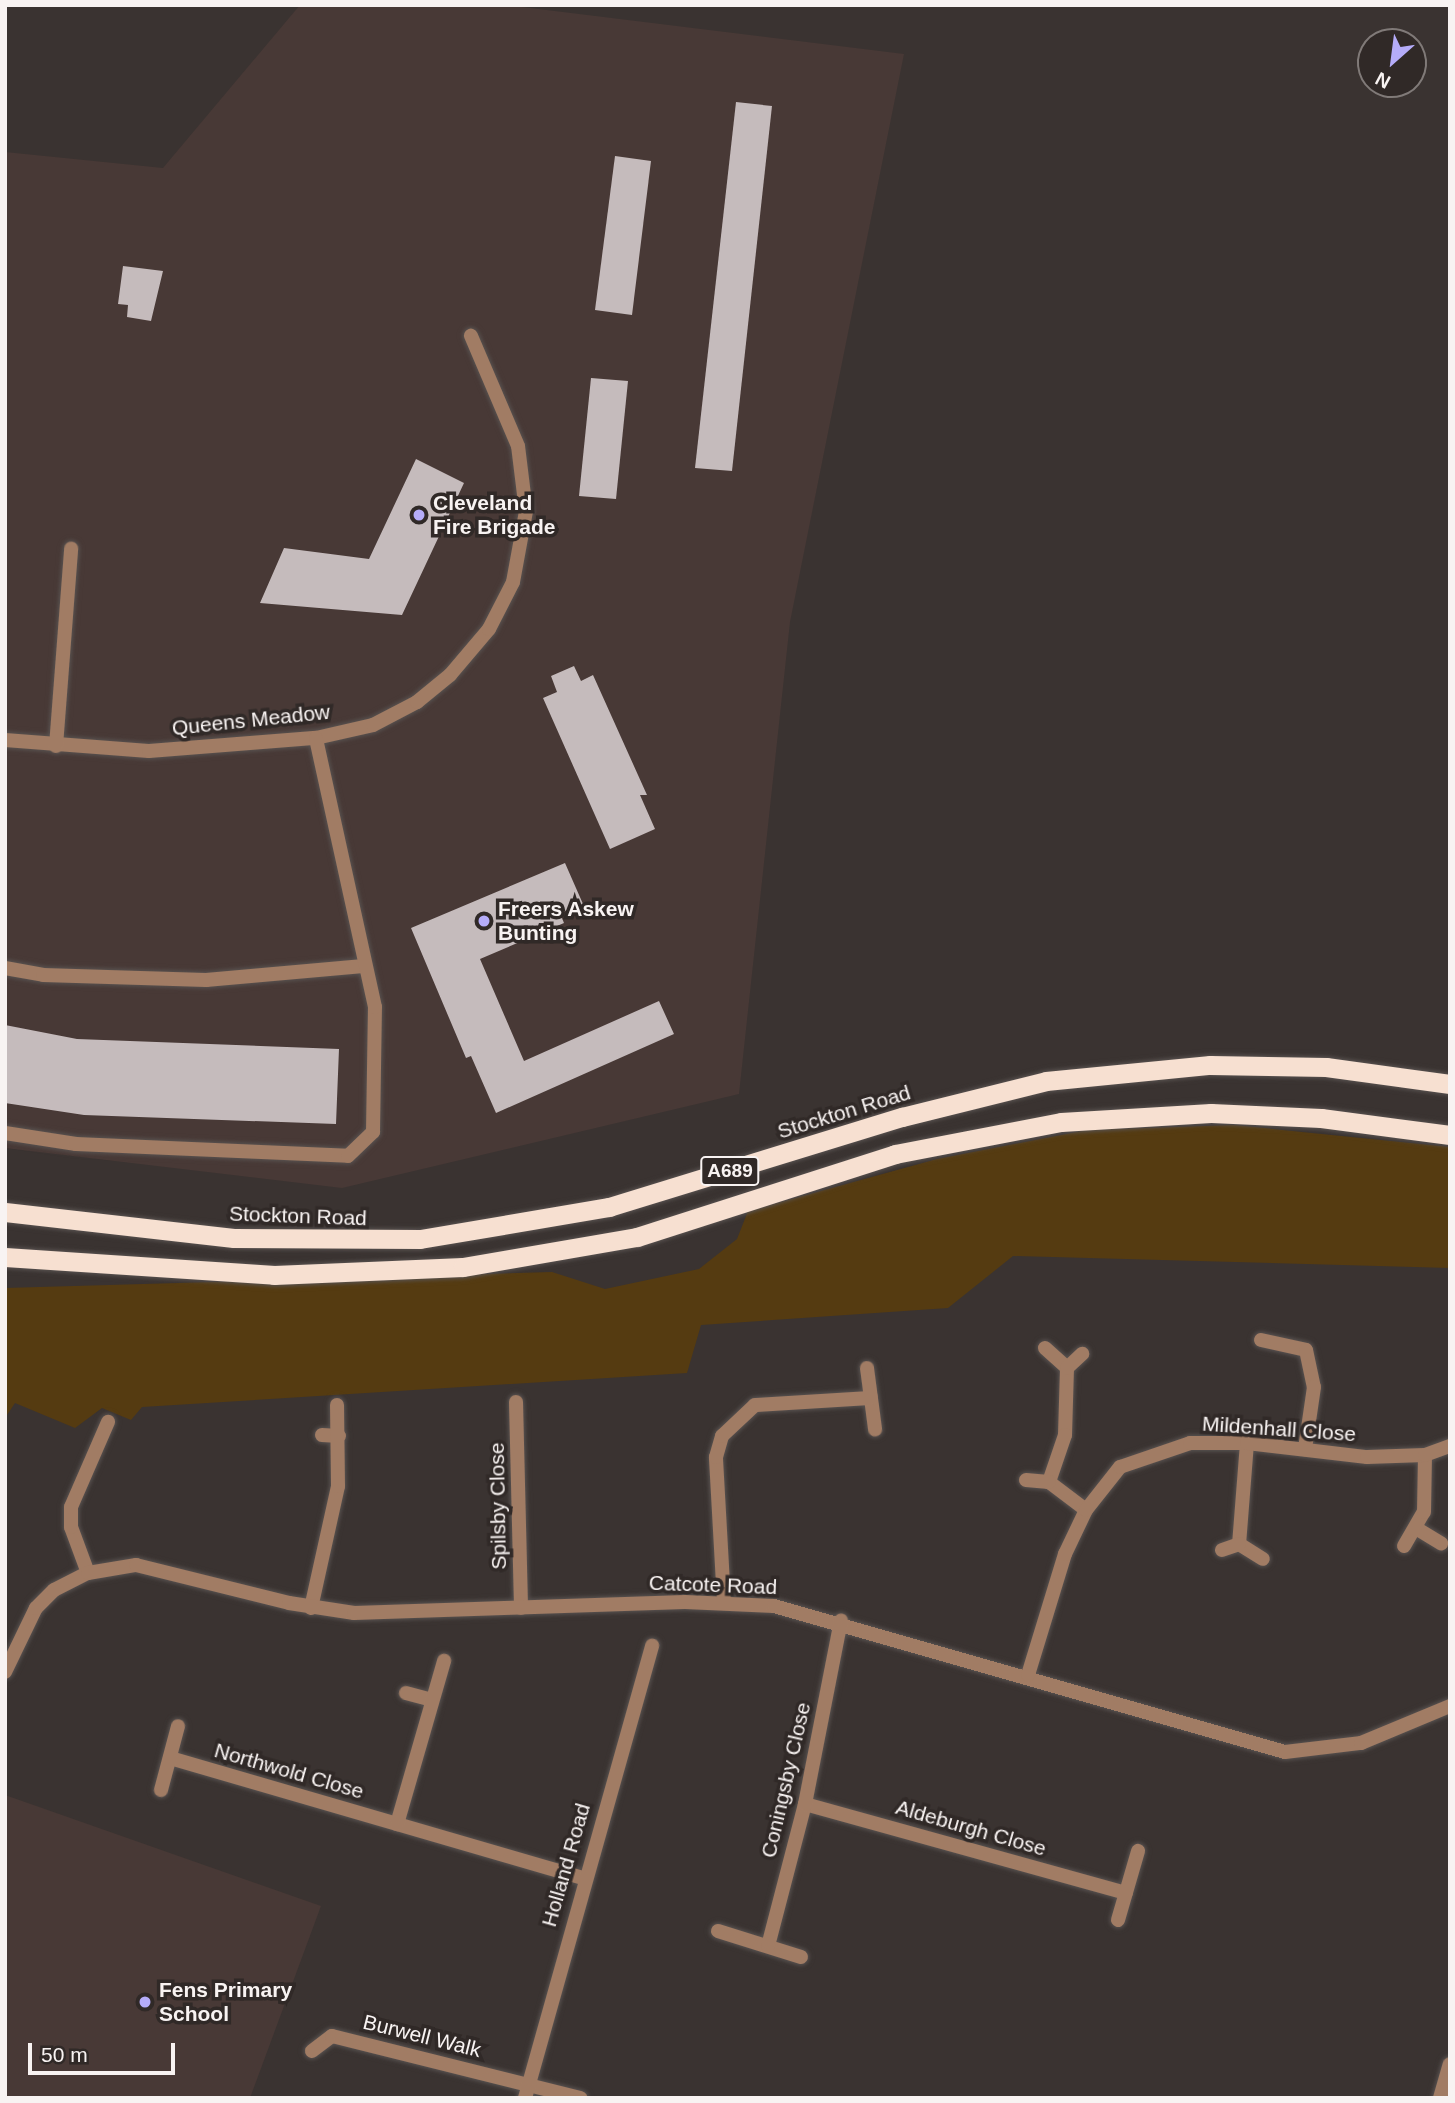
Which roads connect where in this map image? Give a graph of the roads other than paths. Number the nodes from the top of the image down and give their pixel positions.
1 (471, 336) dead end
2 (71, 549) dead end
3 (316, 738) junction
4 (5, 740) edge
5 (56, 746) junction
6 (363, 966) junction
7 (5, 968) edge
8 (1450, 1084) edge
9 (5, 1133) edge
10 (1450, 1135) edge
11 (5, 1212) edge
12 (5, 1257) edge
13 (1261, 1340) dead end
14 (1045, 1348) dead end
15 (1082, 1354) dead end
16 (867, 1368) dead end
17 (1068, 1368) junction
18 (872, 1398) junction
19 (516, 1402) dead end
20 (337, 1405) dead end
21 (108, 1422) dead end
22 (875, 1429) dead end
23 (322, 1435) dead end
24 (339, 1436) junction
25 (1247, 1443) junction
26 (1450, 1446) edge
27 (1305, 1449) junction
28 (1425, 1455) junction
29 (1026, 1480) dead end
30 (1049, 1482) junction
31 (1086, 1510) junction
32 (1419, 1530) junction
33 (1239, 1544) junction
34 (1441, 1544) dead end
35 (1404, 1546) dead end
36 (1222, 1550) dead end
37 (1263, 1559) dead end
38 (88, 1573) junction
39 (724, 1602) junction
40 (310, 1608) junction
41 (521, 1608) junction
42 (841, 1621) junction
43 (652, 1646) dead end
44 (444, 1661) dead end
45 (5, 1672) edge
46 (1028, 1675) junction
47 (406, 1693) dead end
48 (432, 1700) junction
49 (1450, 1706) edge
50 (178, 1726) dead end
51 (170, 1758) junction
52 (162, 1790) dead end
53 (805, 1804) junction
54 (397, 1824) junction
55 (1138, 1851) dead end
56 (583, 1878) junction
57 (1126, 1893) junction
58 (1118, 1920) dead end
59 (718, 1931) dead end
60 (768, 1947) junction
61 (801, 1957) dead end
62 (312, 2051) dead end
63 (1450, 2064) edge
64 (527, 2091) edge
65 (580, 2098) edge
66 (1440, 2098) edge

1 - 3 street, Queens Meadow
2 - 5 street
3 - 5 street, Queens Meadow
3 - 6 street
4 - 5 street, Queens Meadow
6 - 7 street
6 - 9 street
8 - 11 highway, Stockton Road / A689
10 - 12 highway, A689
13 - 27 street
14 - 17 street
15 - 17 street
16 - 18 street
17 - 30 street
18 - 22 street
18 - 39 street
19 - 41 street, Spilsby Close
20 - 24 street
21 - 38 street
23 - 24 street
24 - 40 street
25 - 27 street, Mildenhall Close
25 - 31 street, Mildenhall Close
25 - 33 street
26 - 28 street, Mildenhall Close
27 - 28 street, Mildenhall Close
28 - 32 street
29 - 30 street
30 - 31 street
31 - 46 street, Mildenhall Close
32 - 34 street
32 - 35 street
33 - 36 street
33 - 37 street
38 - 40 street, Catcote Road
38 - 45 street, Catcote Road
39 - 41 street, Catcote Road
39 - 42 street, Catcote Road
40 - 41 street, Catcote Road
42 - 46 street, Catcote Road
42 - 53 street, Coningsby Close
43 - 56 street, Holland Road
44 - 48 street
46 - 49 street, Catcote Road
47 - 48 street
48 - 54 street
50 - 51 street
51 - 52 street
51 - 54 street, Northwold Close
53 - 57 street, Aldeburgh Close
53 - 60 street, Coningsby Close
54 - 56 street, Northwold Close
55 - 57 street
56 - 64 street, Holland Road
57 - 58 street
59 - 60 street
60 - 61 street
62 - 64 street, Burwell Walk
63 - 66 street
64 - 65 street

